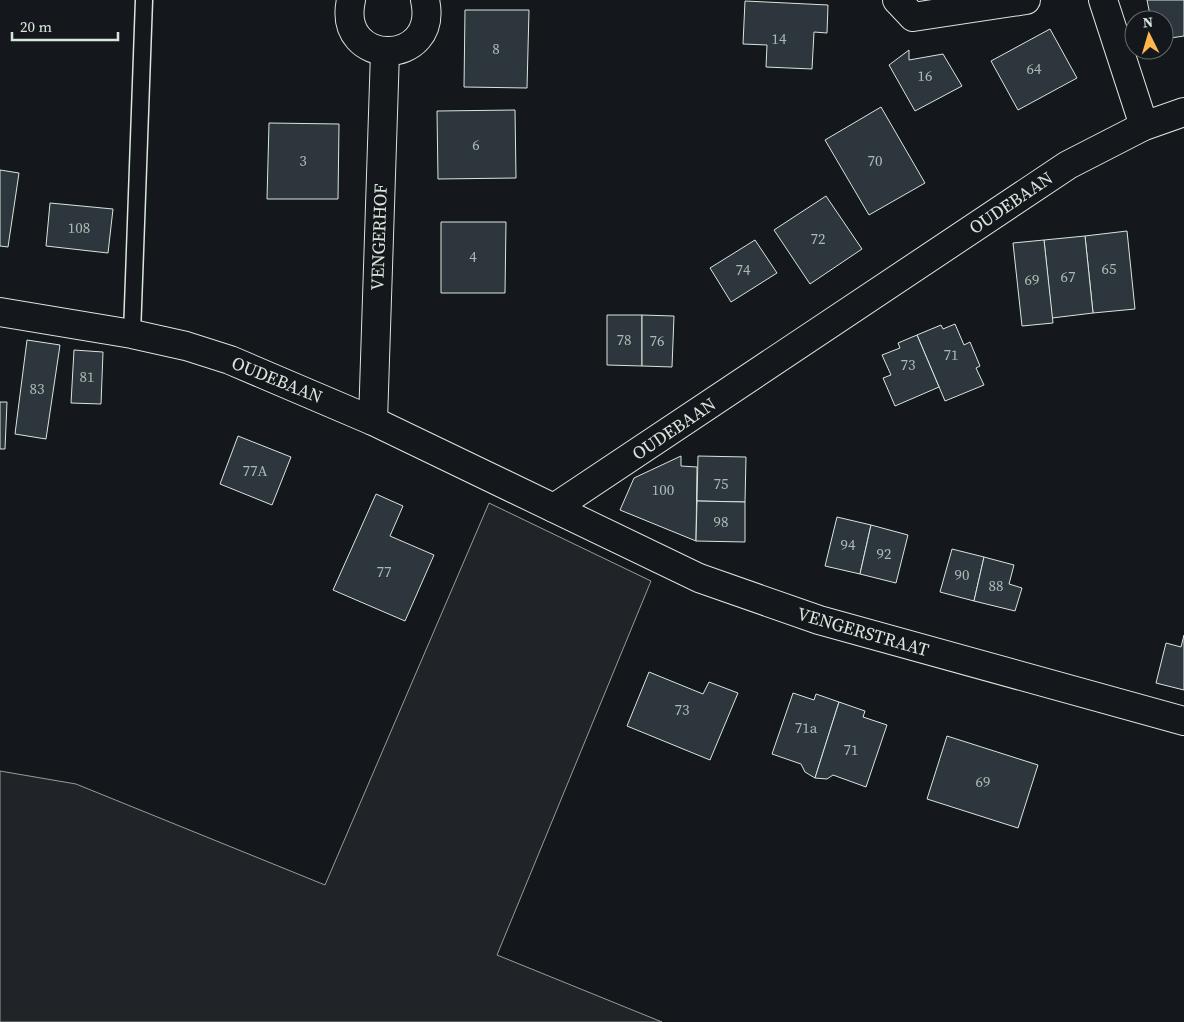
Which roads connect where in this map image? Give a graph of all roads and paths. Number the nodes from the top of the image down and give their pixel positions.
1 (144, 0) edge
2 (351, 0) edge
3 (425, 0) edge
4 (897, 0) edge
5 (1026, 0) edge
6 (1103, 0) edge
7 (385, 52) junction
8 (1184, 112) edge
9 (1144, 126) junction
10 (0, 312) edge
11 (132, 334) junction
12 (373, 421) junction
13 (554, 508) junction
14 (1184, 721) edge

1 - 11 lane
2 - 7 street
3 - 7 street
4 - 5 street
6 - 9 street
7 - 12 street, VENGERHOF
8 - 9 street, OUDEBAAN
9 - 13 street, OUDEBAAN
10 - 11 street, OUDEBAAN
11 - 12 street, OUDEBAAN
12 - 13 street, OUDEBAAN
13 - 14 street, VENGERSTRAAT

